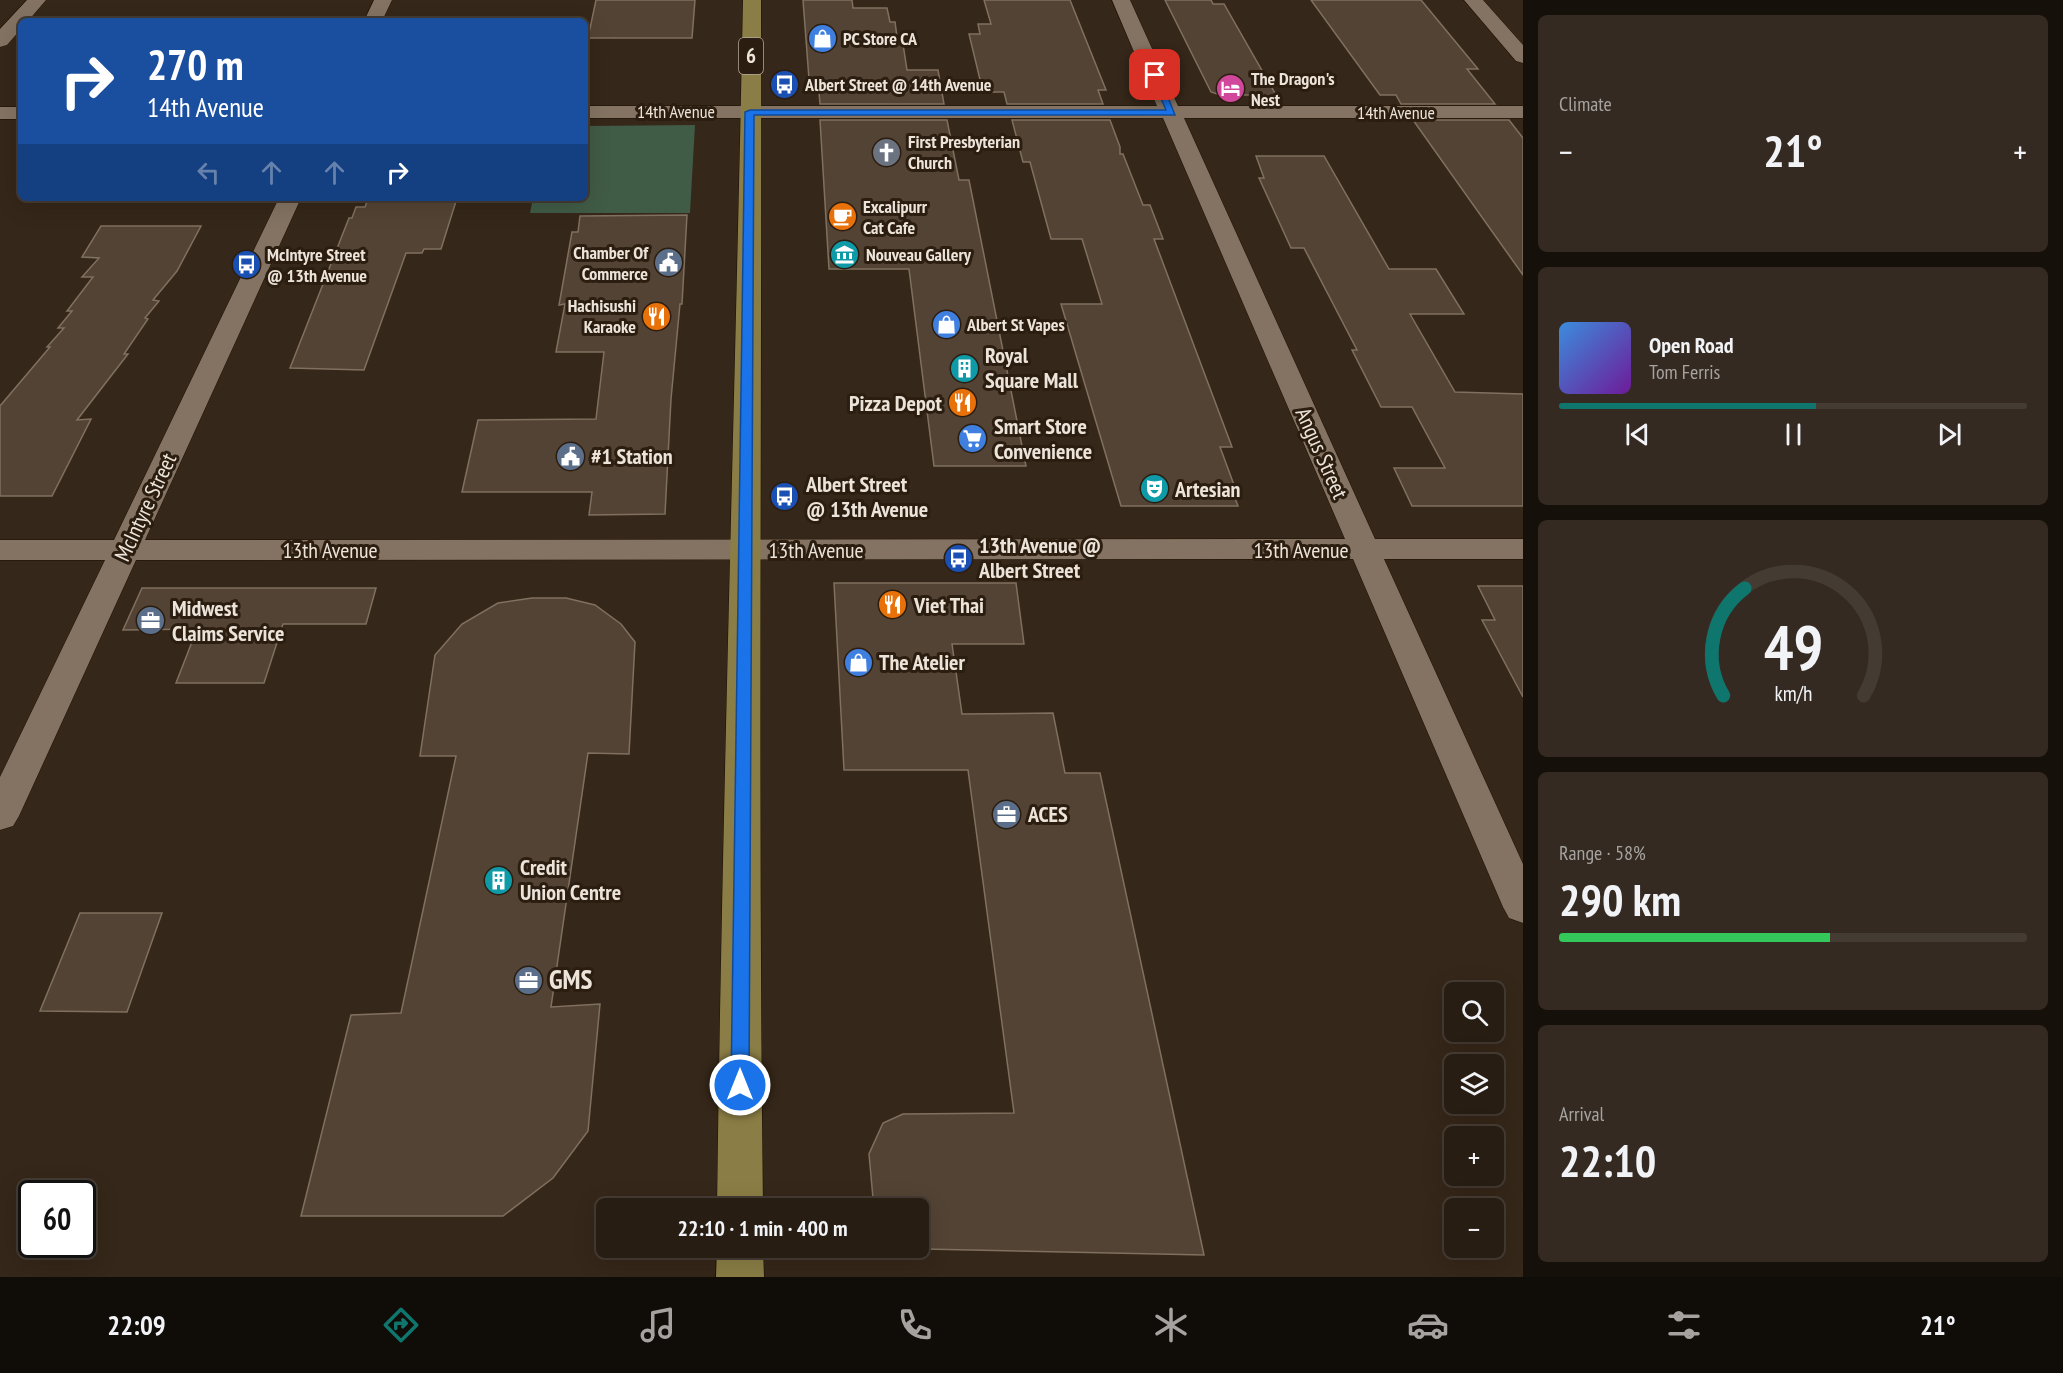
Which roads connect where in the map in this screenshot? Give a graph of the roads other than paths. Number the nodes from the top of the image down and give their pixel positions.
1 (37, 0) edge
2 (383, 0) edge
3 (752, 0) edge
4 (1122, 0) edge
5 (1473, 0) edge
6 (21, 18) edge
7 (374, 18) edge
8 (18, 21) edge
9 (0, 41) edge
10 (1523, 57) edge
11 (588, 112) edge
12 (750, 112) junction
13 (1523, 112) edge
14 (0, 113) edge
15 (18, 113) edge
16 (1172, 113) junction
17 (289, 201) edge
18 (1365, 549) junction
19 (1523, 549) edge
20 (0, 550) edge
21 (126, 550) junction
22 (746, 550) junction
23 (0, 816) edge
24 (1523, 907) edge
25 (740, 1198) edge
26 (740, 1258) edge
27 (740, 1277) edge

1 - 6 street
2 - 7 street
3 - 12 main road, 6
4 - 16 street, Angus Street
5 - 10 street
8 - 9 street
11 - 12 street, 14th Avenue
12 - 16 street, 14th Avenue
12 - 22 main road, 6
13 - 16 street, 14th Avenue
14 - 15 street
16 - 18 street, Angus Street
17 - 21 street, McIntyre Street
18 - 19 street, 13th Avenue
18 - 22 street, 13th Avenue
18 - 24 street, Angus Street
20 - 21 street, 13th Avenue
21 - 22 street, 13th Avenue
21 - 23 street, McIntyre Street
22 - 25 main road, 6
26 - 27 main road

